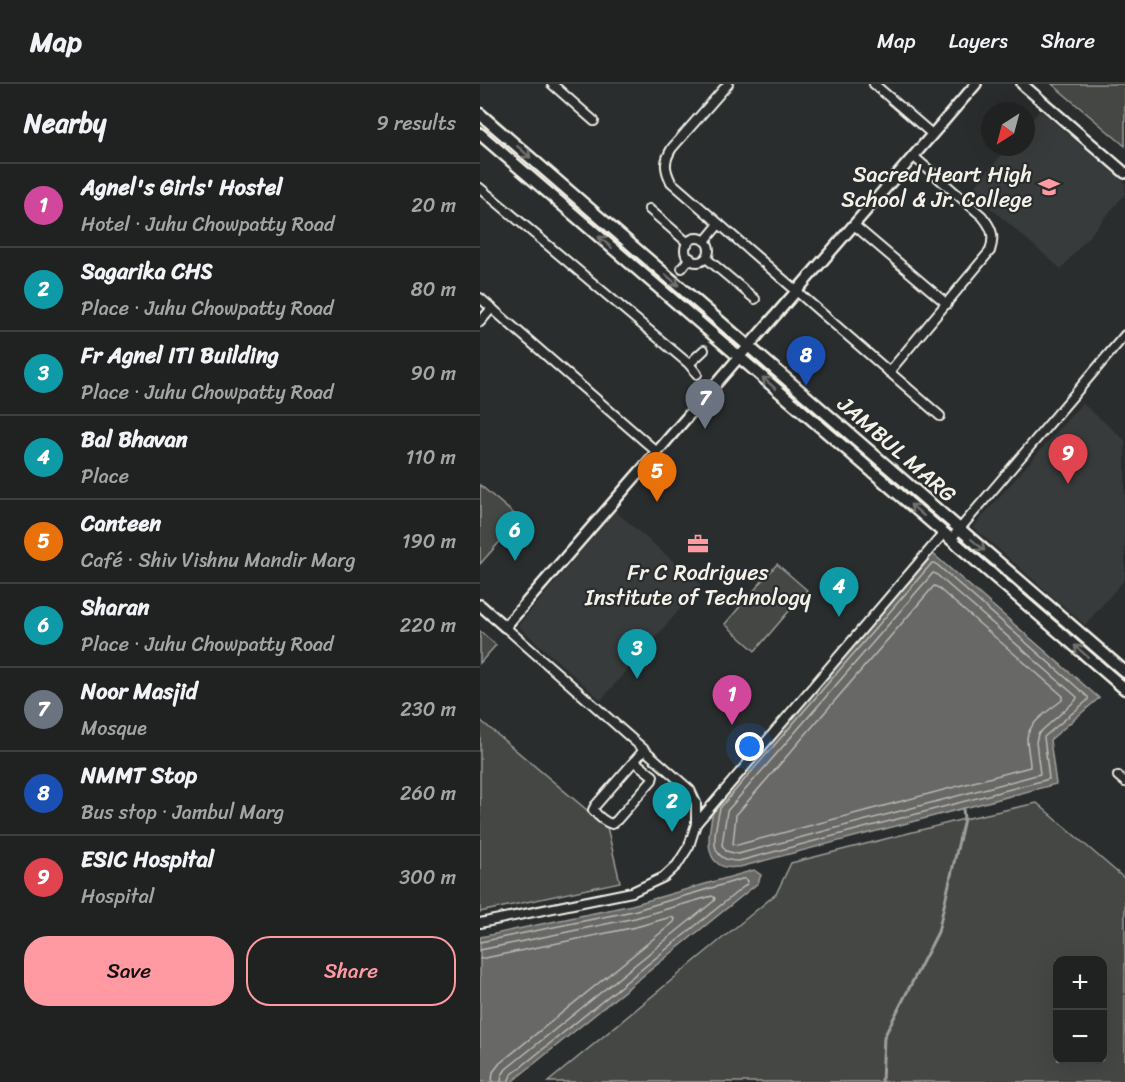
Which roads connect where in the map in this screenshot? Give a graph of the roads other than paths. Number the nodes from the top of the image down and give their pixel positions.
1 (553, 84) edge
2 (728, 84) edge
3 (874, 84) edge
4 (976, 84) edge
5 (1022, 84) edge
6 (480, 114) edge
7 (594, 121) dead end
8 (480, 134) edge
9 (932, 134) junction
10 (913, 156) junction
11 (1125, 173) edge
12 (480, 188) edge
13 (649, 209) dead end
14 (719, 224) junction
15 (854, 225) junction
16 (705, 241) junction
17 (688, 243) junction
18 (690, 258) junction
19 (706, 258) junction
20 (682, 268) dead end
21 (796, 291) junction
22 (480, 298) edge
23 (755, 299) dead end
24 (946, 304) junction
25 (492, 308) junction
26 (480, 322) edge
27 (1125, 335) edge
28 (749, 346) junction
29 (704, 350) dead end
30 (739, 357) junction
31 (689, 364) junction
32 (889, 372) junction
33 (697, 374) dead end
34 (940, 416) dead end
35 (657, 452) junction
36 (960, 529) junction
37 (947, 536) junction
38 (480, 605) edge
39 (505, 627) junction
40 (1125, 672) edge
41 (1125, 689) edge
42 (644, 750) junction
43 (634, 761) junction
44 (696, 824) junction
45 (480, 923) edge

1 - 7 street
2 - 14 street
3 - 9 street
4 - 9 street
5 - 11 street
6 -> 28 main road, JAMBUL MARG
30 -> 8 main road, JAMBUL MARG
9 - 10 street
10 - 15 street
10 - 24 street
12 - 31 street
13 - 17 street
14 - 16 street
14 - 21 street
15 - 21 street
15 - 24 street
16 - 17 street
16 - 19 street
17 - 18 street
18 - 19 street
18 - 20 street
19 - 23 street
21 - 28 street
21 - 32 street
22 - 25 street
24 - 32 street
25 - 26 street
25 - 35 street
27 - 36 street
28 - 30 street
28 - 36 main road, JAMBUL MARG
29 - 31 street
30 - 35 street
37 -> 30 main road, JAMBUL MARG
31 - 33 street
32 - 34 street
35 - 39 street
36 - 37 street
36 -> 40 main road, JAMBUL MARG
41 -> 37 main road, JAMBUL MARG
37 - 44 street
38 - 39 street
39 - 42 street
42 - 43 street
42 - 44 street
43 - 43 street
44 - 45 street

